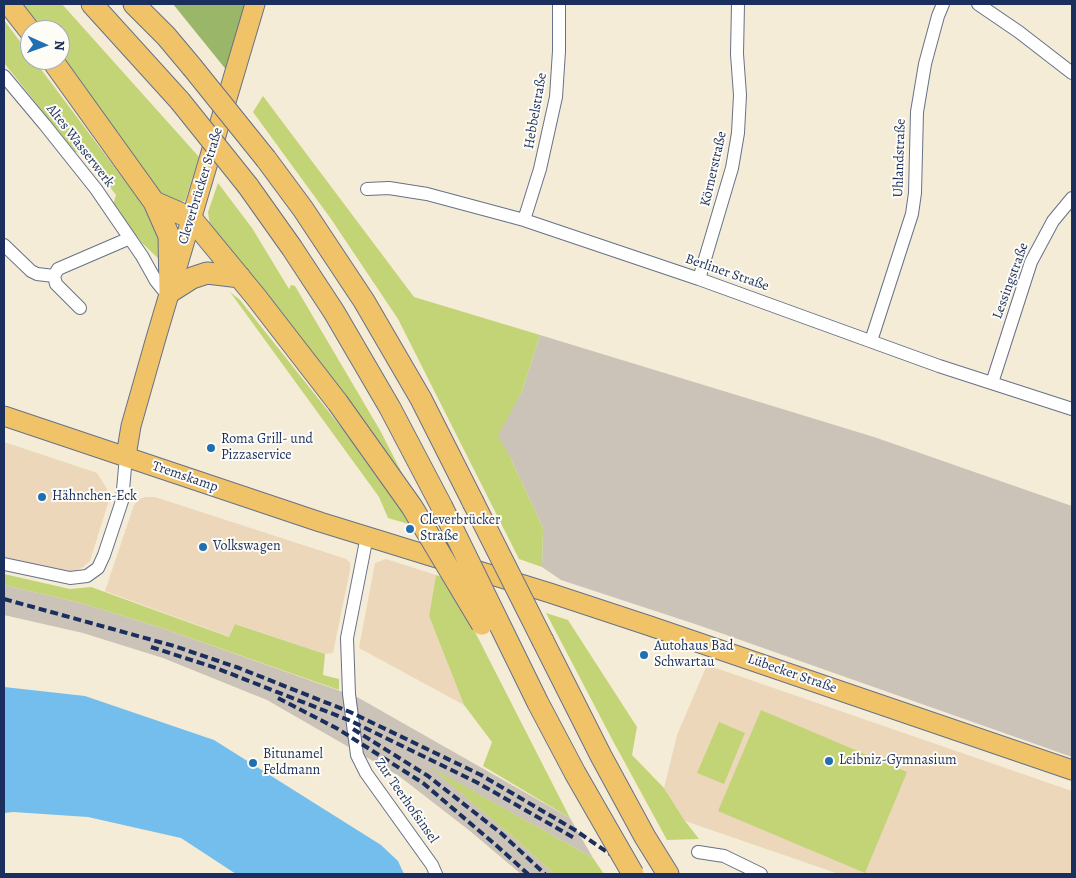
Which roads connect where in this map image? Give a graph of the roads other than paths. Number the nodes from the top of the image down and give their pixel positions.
1 (9, 4) edge
2 (92, 4) edge
3 (134, 4) edge
4 (146, 4) edge
5 (255, 4) edge
6 (559, 4) edge
7 (738, 4) edge
8 (943, 4) edge
9 (978, 4) edge
10 (21, 20) edge
11 (166, 36) junction
12 (59, 70) edge
13 (1072, 73) edge
14 (4, 76) edge
15 (367, 189) dead end
16 (1072, 198) edge
17 (154, 202) junction
18 (191, 218) junction
19 (524, 220) junction
20 (130, 238) junction
21 (4, 245) edge
22 (54, 276) junction
23 (240, 277) junction
24 (699, 279) junction
25 (169, 294) junction
26 (80, 308) dead end
27 (871, 341) junction
28 (992, 383) junction
29 (1072, 409) edge
30 (4, 416) edge
31 (126, 456) junction
32 (367, 536) junction
33 (4, 564) edge
34 (509, 646) junction
35 (1072, 770) edge
36 (698, 852) dead end
37 (436, 874) edge
38 (633, 874) edge
39 (668, 874) edge
40 (761, 874) edge

1 - 10 highway
2 - 34 highway, bridge
3 - 11 highway
4 - 11 highway
5 - 18 main road, Cleverbrücker Straße
6 - 19 street, Hebbelstraße
7 - 24 street, Körnerstraße
8 - 27 street, Uhlandstraße
9 - 13 street
11 - 39 highway, bridge
12 - 17 highway
14 - 20 street, Altes Wasserwerk
15 - 19 street, Berliner Straße
16 - 28 street, Lessingstraße
17 - 18 highway
17 - 25 highway
18 - 23 highway
18 - 25 main road, Cleverbrücker Straße
19 - 24 street, Berliner Straße
20 - 22 street
20 - 25 street, Altes Wasserwerk
21 - 22 street
22 - 26 street
23 - 25 highway
23 - 34 highway, bridge
24 - 27 street, Berliner Straße
25 - 31 main road, Cleverbrücker Straße
27 - 28 street, Berliner Straße
28 - 29 street, Berliner Straße
30 - 31 main road, Tremskamp
31 - 32 main road, Tremskamp
31 - 33 street
32 - 35 main road, Lübecker Straße
32 - 37 street, Zur Teerhofsinsel
34 - 38 highway, bridge
36 - 40 street

